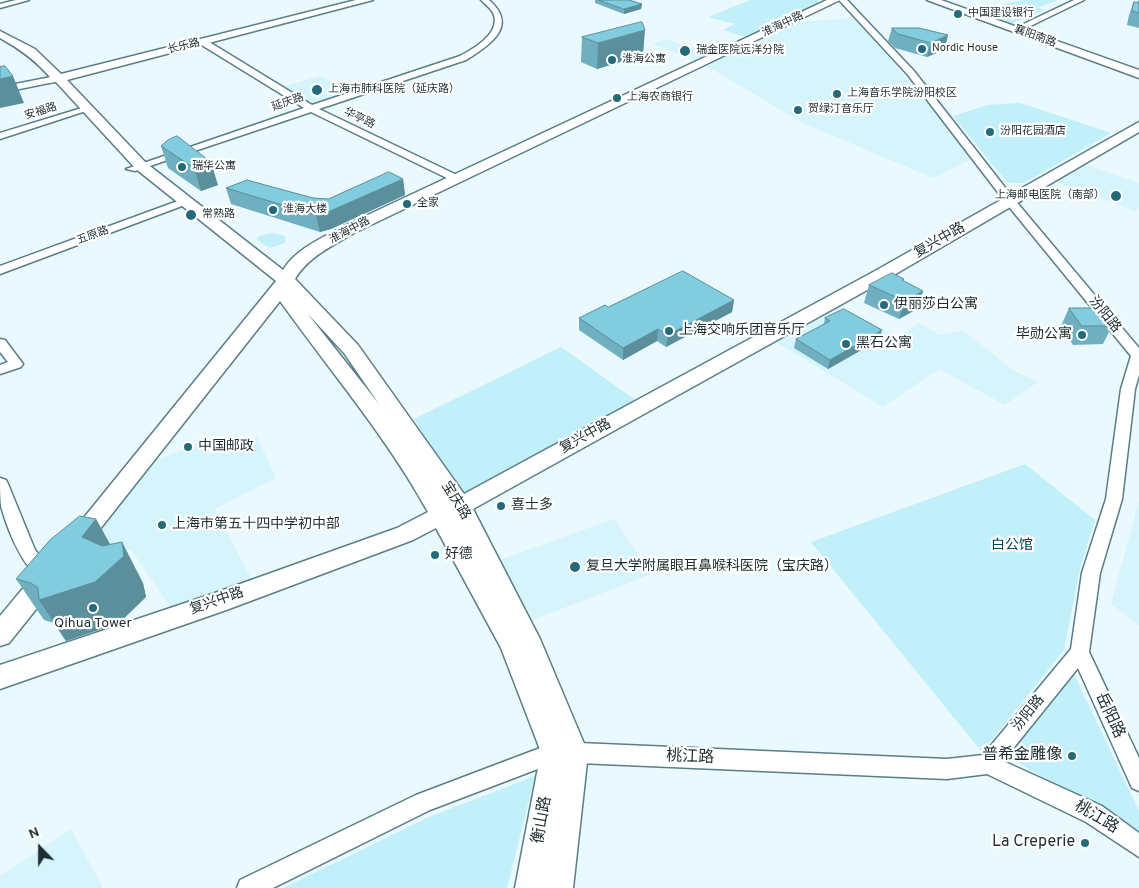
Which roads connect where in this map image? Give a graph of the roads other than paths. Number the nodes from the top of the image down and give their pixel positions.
1 (25, 0) edge
2 (368, 0) edge
3 (485, 0) edge
4 (835, 0) edge
5 (843, 0) edge
6 (932, 0) edge
7 (1080, 0) edge
8 (0, 6) edge
9 (1015, 30) junction
10 (0, 34) edge
11 (0, 38) edge
12 (203, 42) junction
13 (1139, 74) edge
14 (55, 79) junction
15 (0, 90) edge
16 (310, 108) junction
17 (85, 111) junction
18 (1139, 126) edge
19 (0, 136) edge
20 (136, 167) junction
21 (457, 178) junction
22 (1010, 201) junction
23 (182, 203) junction
24 (0, 270) edge
25 (278, 279) junction
26 (0, 343) edge
27 (1138, 356) edge
28 (0, 370) edge
29 (0, 484) edge
30 (451, 511) junction
31 (58, 564) junction
32 (0, 634) edge
33 (1080, 652) junction
34 (0, 677) edge
35 (564, 753) junction
36 (988, 764) junction
37 (1139, 781) edge
38 (1139, 846) edge
39 (248, 888) edge
40 (531, 888) edge
41 (557, 888) edge

1 - 8 street
2 - 12 main road, 长乐路
3 - 16 street, 延庆路
4 - 21 main road, 淮海中路
5 - 22 street, 汾阳路
6 - 9 main road, 襄阳南路
7 - 9 street
9 - 13 main road, 襄阳南路
10 - 14 main road
11 - 14 main road
12 - 14 main road, 长乐路
12 - 16 street, 华亭路
14 - 15 street, 长乐路
14 - 17 main road
16 - 20 street, 延庆路
16 - 21 street, 华亭路
17 - 19 street, 安福路
17 - 20 main road
18 - 22 main road, 复兴中路
20 - 23 main road
21 - 25 main road, 淮海中路
22 - 27 street, 汾阳路
22 - 30 main road, 复兴中路
23 - 24 street, 五原路
23 - 25 main road
23 - 25 main road
25 - 30 main road, 宝庆路
25 - 31 main road, 淮海中路
26 - 28 street
27 - 33 street, 汾阳路
29 - 31 street
30 - 34 main road, 复兴中路
30 - 35 main road, 宝庆路
31 - 32 main road, 淮海中路
33 - 36 street, 汾阳路
33 - 37 street, 岳阳路
35 - 36 street, 桃江路
35 - 39 street, 桃江路
35 - 40 main road, 衡山路
35 - 41 main road, 衡山路
36 - 38 street, 桃江路

